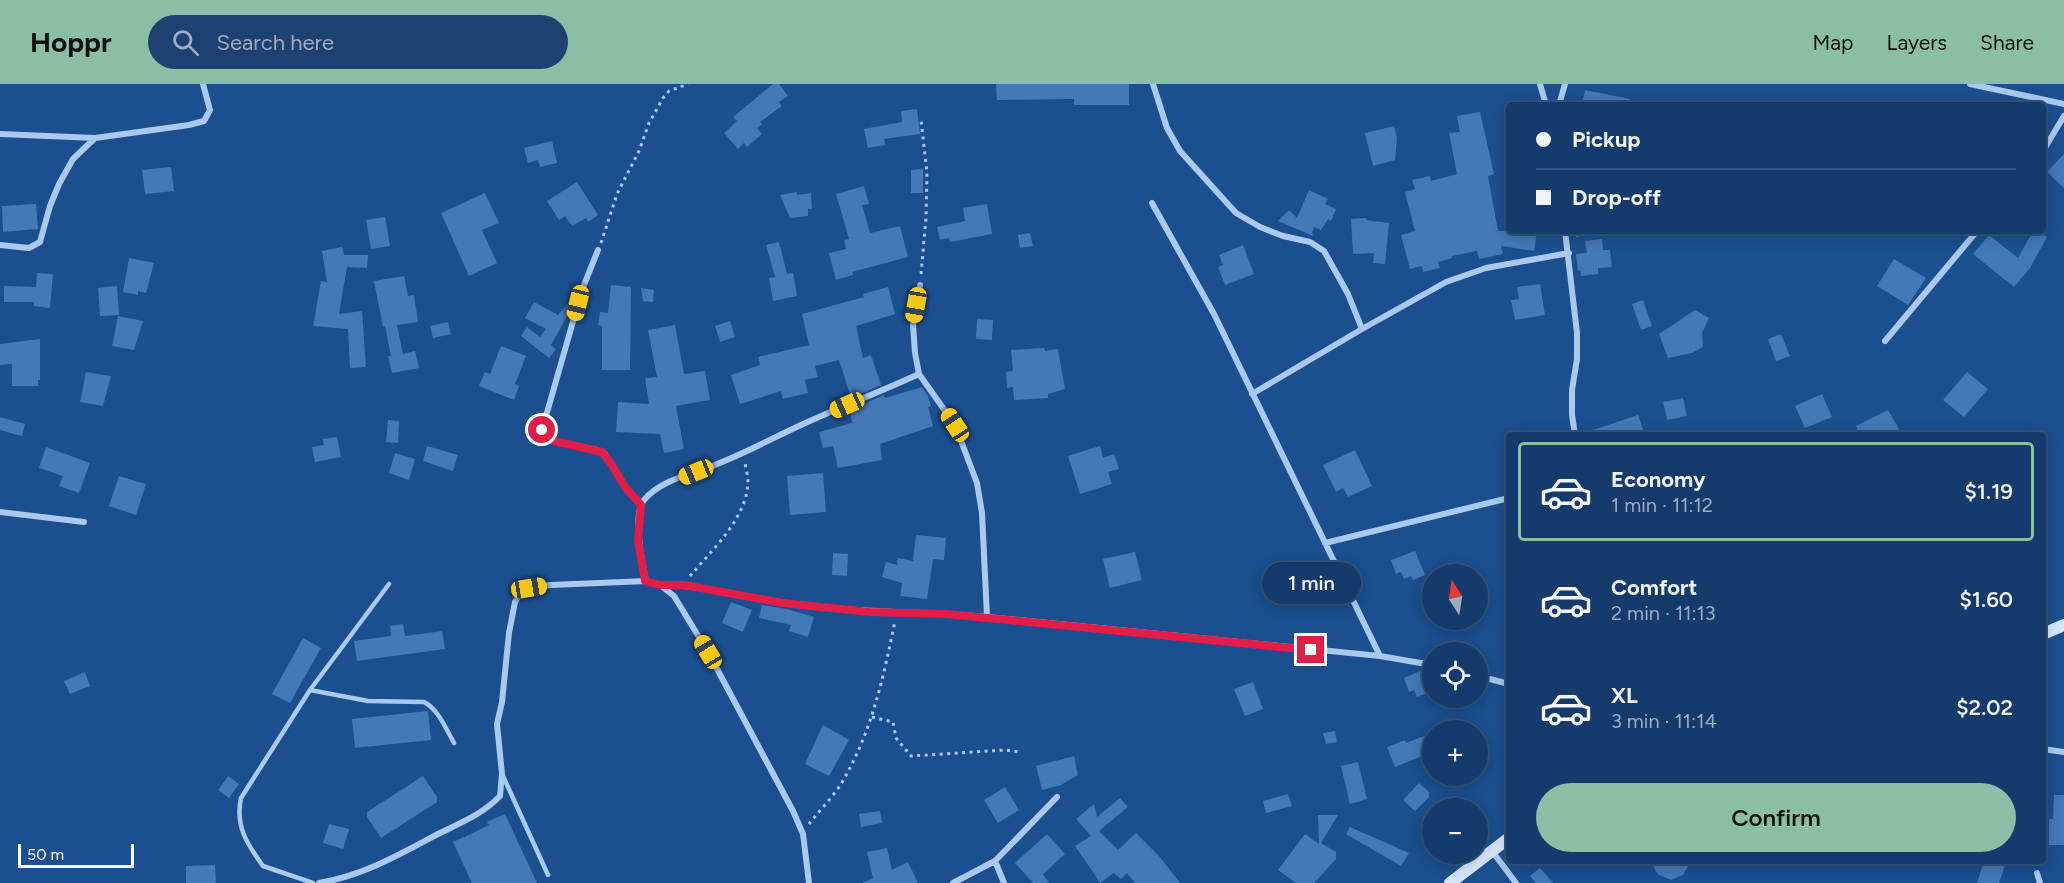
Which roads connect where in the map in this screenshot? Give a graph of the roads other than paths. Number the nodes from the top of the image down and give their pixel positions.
1 (203, 84) edge
2 (1153, 84) edge
3 (1540, 84) edge
4 (1565, 84) edge
5 (1970, 84) edge
6 (1545, 102) edge
7 (1560, 102) edge
8 (2064, 105) edge
9 (2064, 116) edge
10 (0, 134) edge
11 (95, 138) junction
12 (2046, 146) edge
13 (1152, 203) dead end
14 (1565, 234) edge
15 (1974, 234) edge
16 (0, 245) edge
17 (598, 250) road end
18 (1569, 253) junction
19 (920, 285) road end
20 (1362, 328) junction
21 (1885, 341) dead end
22 (919, 374) junction
23 (1252, 394) junction
24 (1575, 432) edge
25 (1506, 499) edge
26 (641, 505) junction
27 (0, 512) edge
28 (84, 522) dead end
29 (1325, 543) junction
30 (645, 581) junction
31 (389, 584) dead end
32 (660, 585) junction
33 (987, 617) junction
34 (2064, 626) edge
35 (2046, 633) edge
36 (1380, 656) junction
37 (1422, 663) edge
38 (1488, 679) edge
39 (1506, 683) edge
40 (310, 690) junction
41 (454, 743) dead end
42 (2046, 749) edge
43 (2064, 752) edge
44 (502, 774) junction
45 (1057, 797) dead end
46 (1506, 840) edge
47 (1492, 851) junction
48 (995, 861) junction
49 (2037, 873) dead end
50 (548, 875) dead end
51 (313, 883) edge
52 (319, 883) edge
53 (809, 883) edge
54 (953, 883) edge
55 (1004, 883) edge
56 (1450, 883) edge
57 (1516, 883) edge
58 (2040, 883) edge

1 - 11 street
2 - 20 street
3 - 6 street
4 - 7 street
5 - 8 street
9 - 12 street
10 - 11 street
11 - 16 street
13 - 23 street
14 - 18 street
15 - 21 street
17 - 26 street
18 - 20 street
18 - 24 street
19 - 22 street
20 - 23 street
22 - 26 street
22 - 33 street
23 - 29 street
25 - 29 street
26 - 30 street
27 - 28 street
29 - 36 street
30 - 32 street
30 - 44 street
31 - 40 lane
32 - 33 street
32 - 53 street
33 - 36 street
34 - 35 main road
36 - 37 street
38 - 39 street
40 - 41 lane
40 - 51 lane
42 - 43 street
44 - 50 lane
44 - 52 street
45 - 48 street
46 - 47 main road
47 - 56 main road
47 - 57 street
48 - 54 street
48 - 55 street
49 - 58 street

